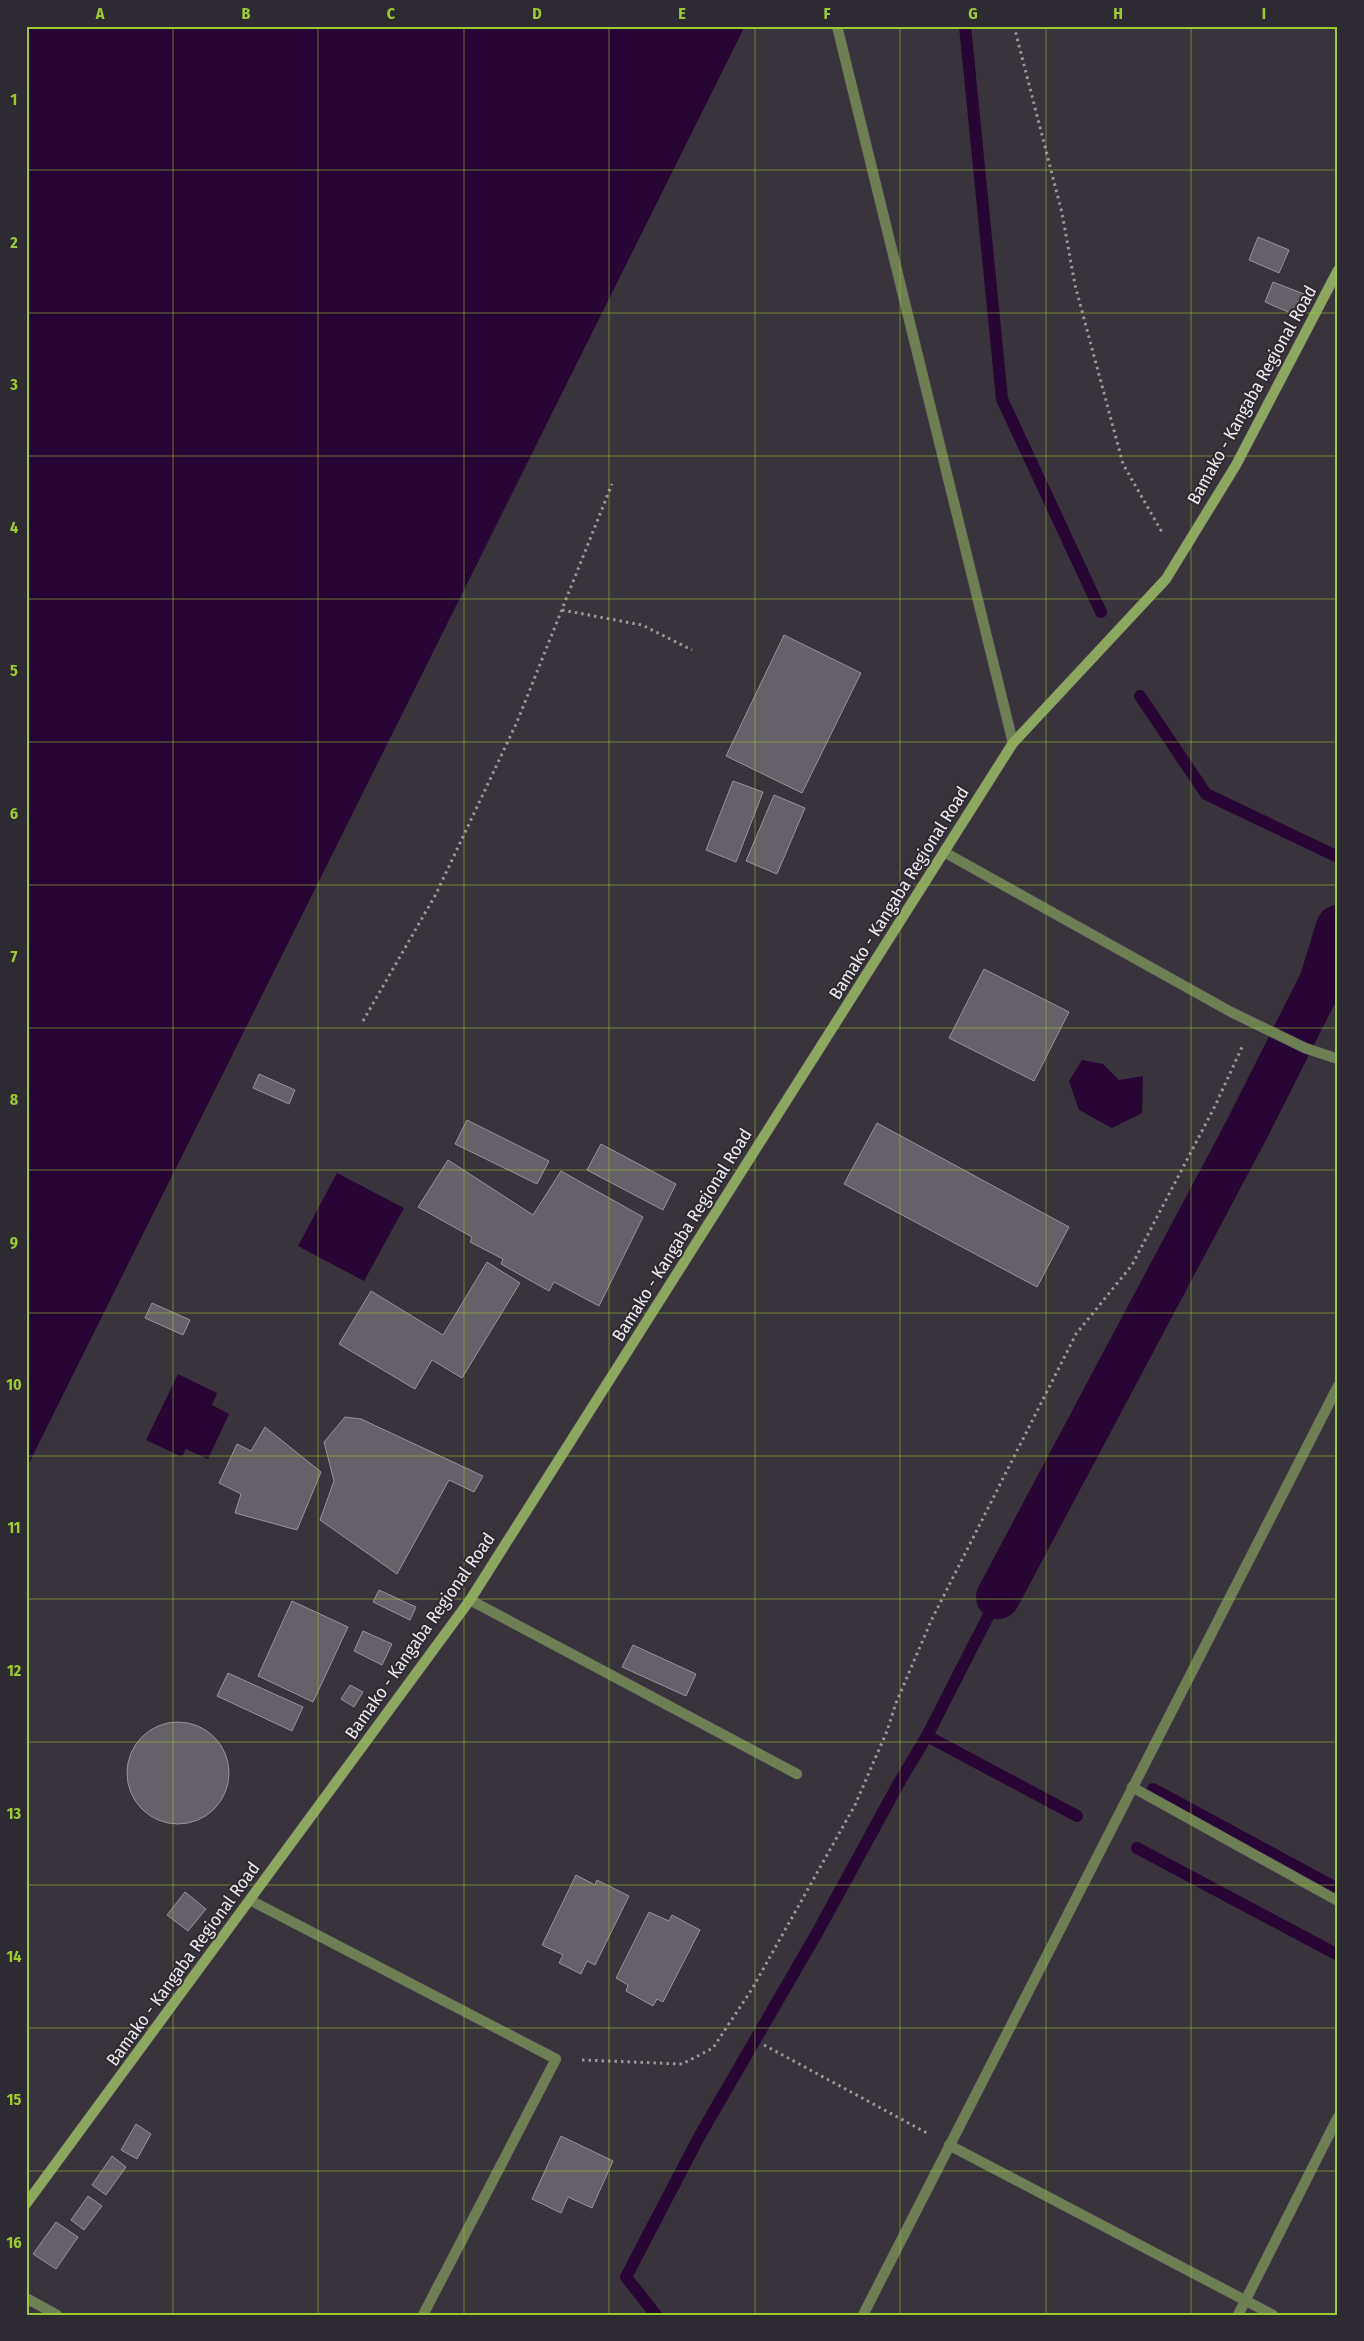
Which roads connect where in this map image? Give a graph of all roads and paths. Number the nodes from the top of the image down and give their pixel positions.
1 (837, 26) edge
2 (1014, 26) edge
3 (1338, 270) edge
4 (612, 484) dead end
5 (1166, 578) junction
6 (562, 610) junction
7 (692, 650) dead end
8 (1013, 743) junction
9 (944, 852) junction
10 (364, 1021) dead end
11 (1253, 1024) junction
12 (1338, 1059) edge
13 (1338, 1386) edge
14 (470, 1600) junction
15 (797, 1774) dead end
16 (1132, 1787) junction
17 (250, 1900) junction
18 (1338, 1901) edge
19 (764, 2045) dead end
20 (556, 2059) junction
21 (1338, 2118) edge
22 (949, 2146) junction
23 (26, 2204) edge
24 (26, 2298) edge
25 (1245, 2300) junction
26 (57, 2315) edge
27 (423, 2315) edge
28 (863, 2315) edge
29 (1238, 2315) edge
30 (1273, 2315) edge

1 - 8 street
2 - 5 path
3 - 5 street, Bamako - Kangaba Regional Road
4 - 6 path
5 - 8 street, Bamako - Kangaba Regional Road
6 - 7 path
6 - 10 path
8 - 9 street, Bamako - Kangaba Regional Road
9 - 11 street
9 - 14 street, Bamako - Kangaba Regional Road
11 - 12 street
11 - 20 path
13 - 16 street
14 - 15 street
14 - 17 street, Bamako - Kangaba Regional Road
16 - 18 street
16 - 22 street
17 - 20 street
17 - 23 street, Bamako - Kangaba Regional Road
19 - 22 path
20 - 27 street
21 - 25 street
22 - 25 street
22 - 28 street
24 - 26 street
25 - 29 street
25 - 30 street

